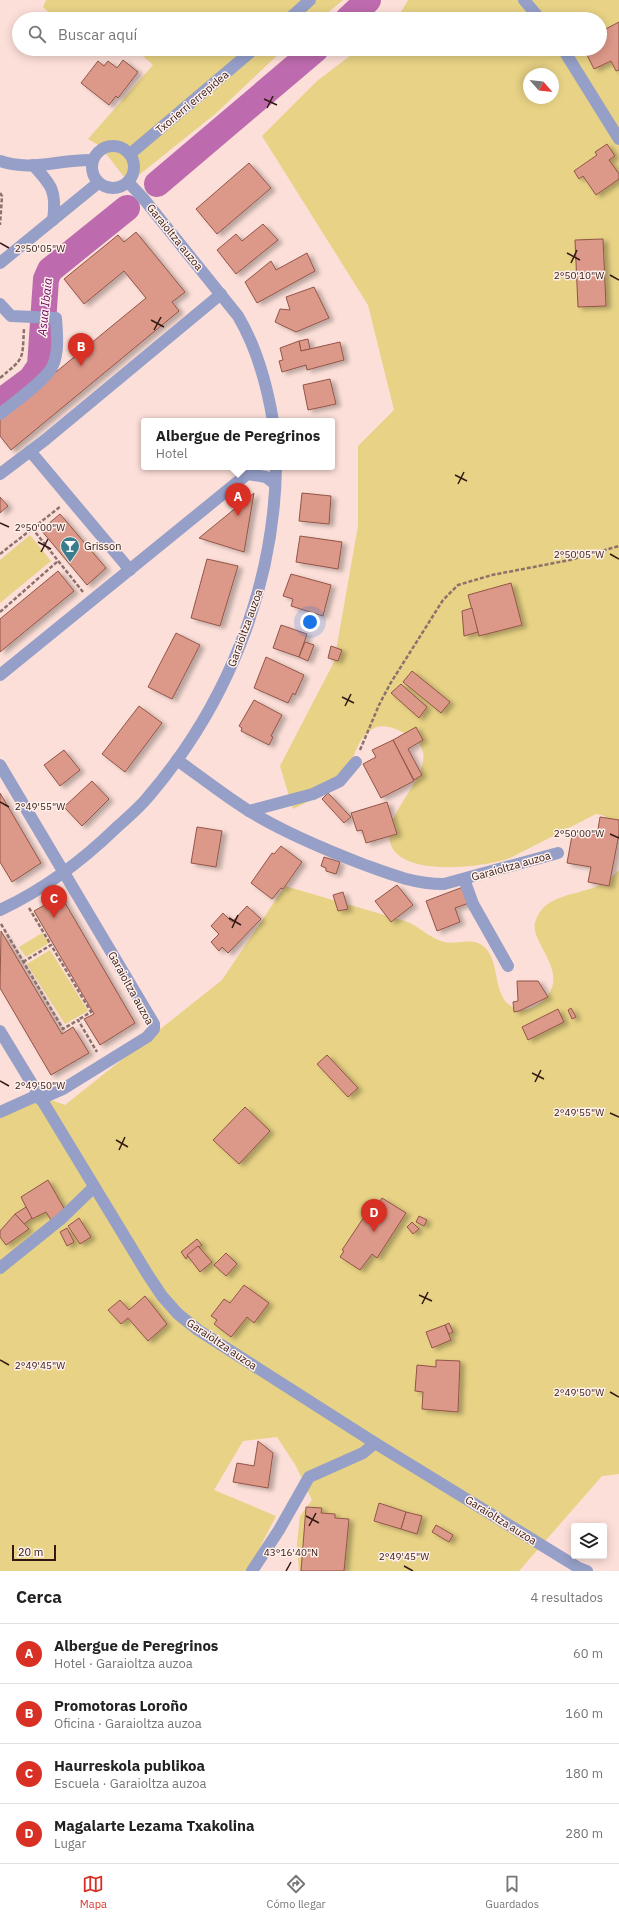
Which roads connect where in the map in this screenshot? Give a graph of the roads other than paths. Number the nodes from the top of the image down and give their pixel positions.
1 (310, 0) edge
2 (524, 0) edge
3 (297, 12) edge
4 (534, 12) edge
5 (246, 56) edge
6 (567, 56) edge
7 (619, 139) edge
8 (130, 154) junction
9 (92, 160) junction
10 (0, 161) edge
11 (34, 166) junction
12 (128, 182) junction
13 (98, 183) junction
14 (53, 220) junction
15 (0, 263) edge
16 (221, 294) junction
17 (0, 304) edge
18 (0, 414) edge
19 (272, 418) edge
20 (30, 451) junction
21 (252, 470) edge
22 (276, 470) edge
23 (0, 474) edge
24 (275, 484) junction
25 (130, 570) junction
26 (0, 675) edge
27 (177, 760) junction
28 (356, 762) road end
29 (0, 766) edge
30 (249, 811) junction
31 (558, 853) dead end
32 (64, 872) junction
33 (464, 879) junction
34 (0, 910) edge
35 (508, 966) dead end
36 (0, 1031) edge
37 (39, 1097) junction
38 (0, 1112) edge
39 (94, 1187) junction
40 (0, 1268) edge
41 (375, 1443) junction
42 (252, 1571) edge
43 (587, 1571) edge

1 - 3 street
2 - 4 street
5 - 8 street, Txorierri errepidea
6 - 7 street
8 - 9 street
8 - 12 street
9 - 11 street
9 - 13 street
10 - 11 street
11 - 14 street
12 - 13 street
12 - 16 street, Garaioltza auzoa
13 - 14 street
14 - 15 street
16 - 19 street, Garaioltza auzoa
16 - 20 street
17 - 18 street
20 - 23 street
20 - 25 street
21 - 24 street
21 - 25 street
22 - 24 street, Garaioltza auzoa
24 - 27 street, Garaioltza auzoa
25 - 26 street
27 - 30 street, Garaioltza auzoa
27 - 32 street, Garaioltza auzoa
28 - 30 street
29 - 32 street, Garaioltza auzoa
30 - 33 street, Garaioltza auzoa
31 - 33 street, Garaioltza auzoa
32 - 34 street, Garaioltza auzoa
32 - 37 street, Garaioltza auzoa
33 - 35 street, Garaioltza auzoa
36 - 37 street, Garaioltza auzoa
37 - 38 street, Garaioltza auzoa
37 - 39 street, Garaioltza auzoa
39 - 40 street
39 - 41 street, Garaioltza auzoa
41 - 42 street
41 - 43 street, Garaioltza auzoa

